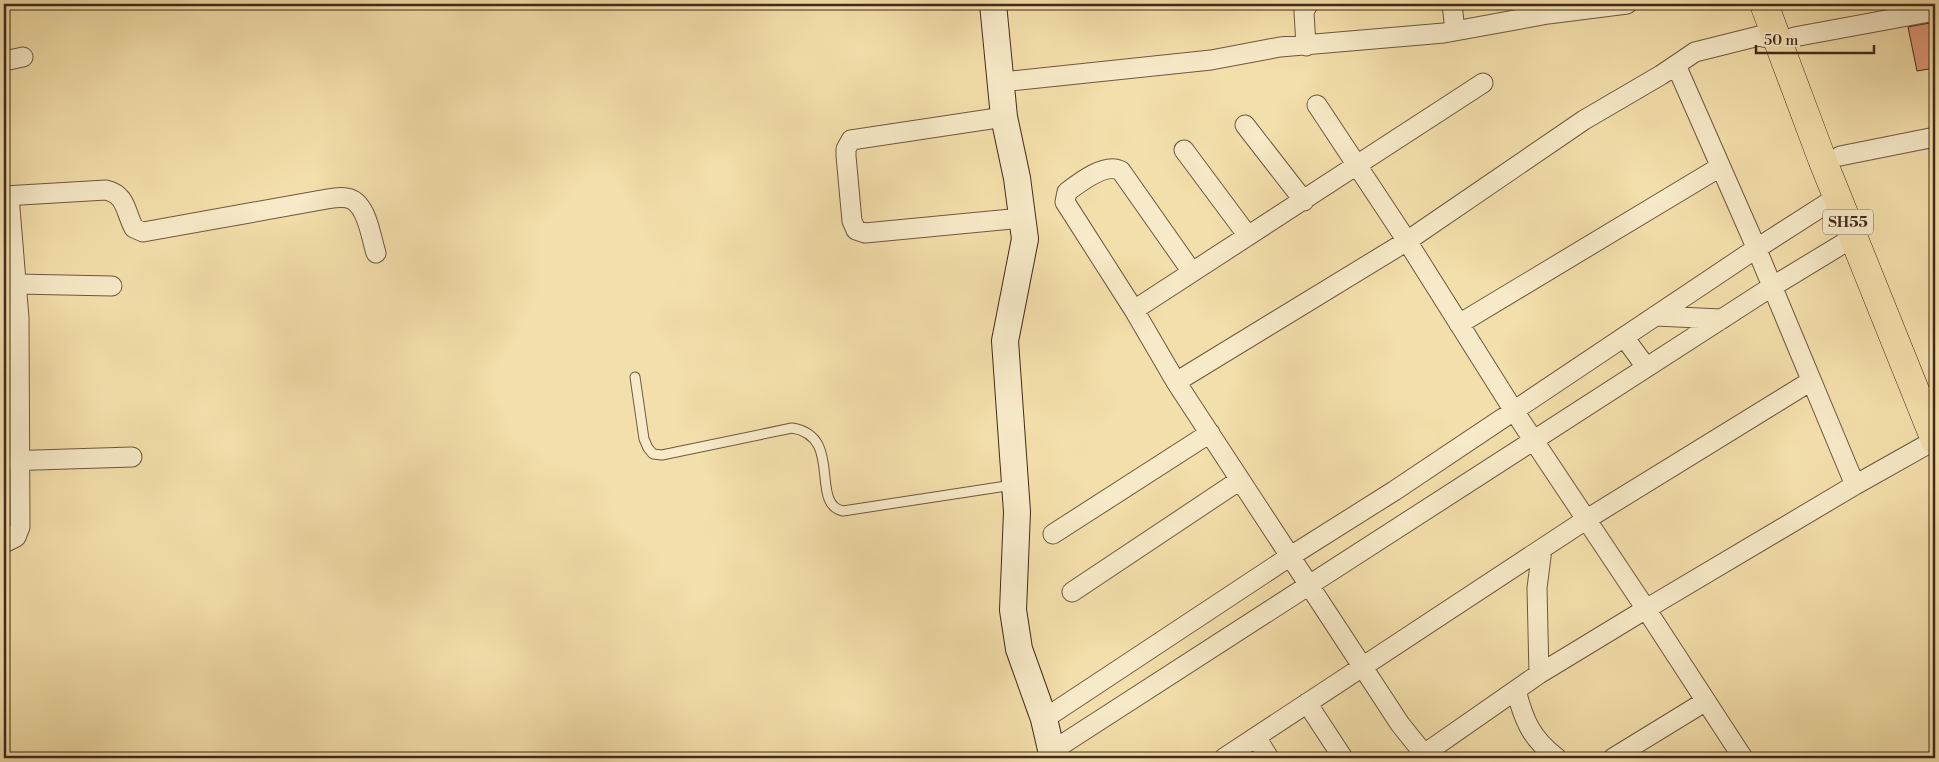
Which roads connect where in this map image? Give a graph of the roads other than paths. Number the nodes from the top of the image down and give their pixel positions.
1 (993, 4) edge
2 (1308, 4) edge
3 (1452, 4) edge
4 (1627, 4) edge
5 (1764, 4) edge
6 (1783, 4) edge
7 (1935, 11) edge
8 (1455, 31) junction
9 (1785, 39) junction
10 (1306, 46) junction
11 (23, 56) dead end
12 (4, 61) edge
13 (1676, 65) junction
14 (1002, 82) junction
15 (1484, 83) dead end
16 (1317, 104) dead end
17 (1004, 117) junction
18 (1245, 125) dead end
19 (1935, 137) edge
20 (1184, 150) dead end
21 (1840, 156) junction
22 (1720, 166) junction
23 (1356, 167) junction
24 (6, 196) edge
25 (1304, 201) junction
26 (1850, 215) junction
27 (1022, 218) junction
28 (1248, 236) junction
29 (1407, 241) junction
30 (1756, 249) junction
31 (376, 253) dead end
32 (1192, 272) junction
33 (16, 284) junction
34 (112, 286) dead end
35 (1772, 286) junction
36 (1134, 310) junction
37 (1655, 316) junction
38 (1722, 319) junction
39 (1459, 324) junction
40 (1624, 337) junction
41 (1646, 368) junction
42 (12, 375) edge
43 (634, 377) dead end
44 (1812, 381) junction
45 (1176, 382) junction
46 (1935, 391) edge
47 (1514, 411) junction
48 (1210, 434) junction
49 (1534, 440) junction
50 (1935, 440) edge
51 (132, 456) dead end
52 (12, 461) edge
53 (1240, 480) junction
54 (1013, 485) junction
55 (1855, 485) junction
56 (1394, 492) junction
57 (1413, 518) junction
58 (1587, 519) junction
59 (1053, 534) dead end
60 (4, 543) edge
61 (1542, 549) junction
62 (1290, 556) junction
63 (1310, 586) junction
64 (1072, 592) dead end
65 (1646, 609) junction
66 (1363, 667) junction
67 (1539, 674) junction
68 (1516, 690) junction
69 (1706, 701) junction
70 (1307, 704) junction
71 (1044, 719) junction
72 (1256, 737) junction
73 (1053, 755) edge
74 (1425, 756) edge
75 (1224, 758) edge
76 (1269, 758) edge
77 (1343, 758) edge
78 (1557, 758) edge
79 (1613, 758) edge
80 (1743, 758) edge

1 - 14 street
2 - 10 street
3 - 8 street
4 - 8 street
5 - 9 main road, SH55
6 - 9 main road, SH55
7 - 9 street
8 - 10 street
9 - 13 street
9 - 21 main road, SH55
9 - 26 main road, SH55
10 - 14 street
11 - 12 street
13 - 22 street
13 - 29 street
14 - 17 street
15 - 23 street
16 - 23 street
17 - 27 street
17 - 27 street
18 - 25 street
19 - 21 street
20 - 28 street
21 - 26 main road, SH55
22 - 30 street
22 - 39 street
23 - 25 street
23 - 29 street
24 - 31 street
24 - 33 street
25 - 28 street
26 - 30 street
26 - 35 street
26 - 46 main road, SH55
26 - 50 main road, SH55
27 - 54 street
28 - 32 street
29 - 39 street
29 - 45 street
30 - 35 street
30 - 37 street
32 - 36 street
32 - 36 street
33 - 34 street
33 - 42 street
35 - 38 street
35 - 44 street
36 - 45 street
37 - 38 street
37 - 40 street
38 - 41 street
39 - 47 street
40 - 41 street
40 - 47 street
41 - 49 street
42 - 52 street
43 - 54 lane
44 - 55 street
44 - 58 street
45 - 48 street
47 - 49 street
47 - 56 street
48 - 53 street
48 - 59 street
49 - 57 street
49 - 58 street
50 - 55 street
51 - 52 street
52 - 60 street
53 - 62 street
53 - 64 street
54 - 71 street
55 - 65 street
56 - 57 street
56 - 62 street
57 - 63 street
58 - 61 street
58 - 65 street
61 - 66 street
61 - 67 street
62 - 63 street
62 - 71 street
63 - 66 street
63 - 73 street
65 - 67 street
65 - 69 street
66 - 70 street
66 - 74 street
67 - 68 street
68 - 74 street
68 - 78 street
69 - 79 street
69 - 80 street
70 - 72 street
70 - 77 street
71 - 73 street
72 - 75 street
72 - 76 street

